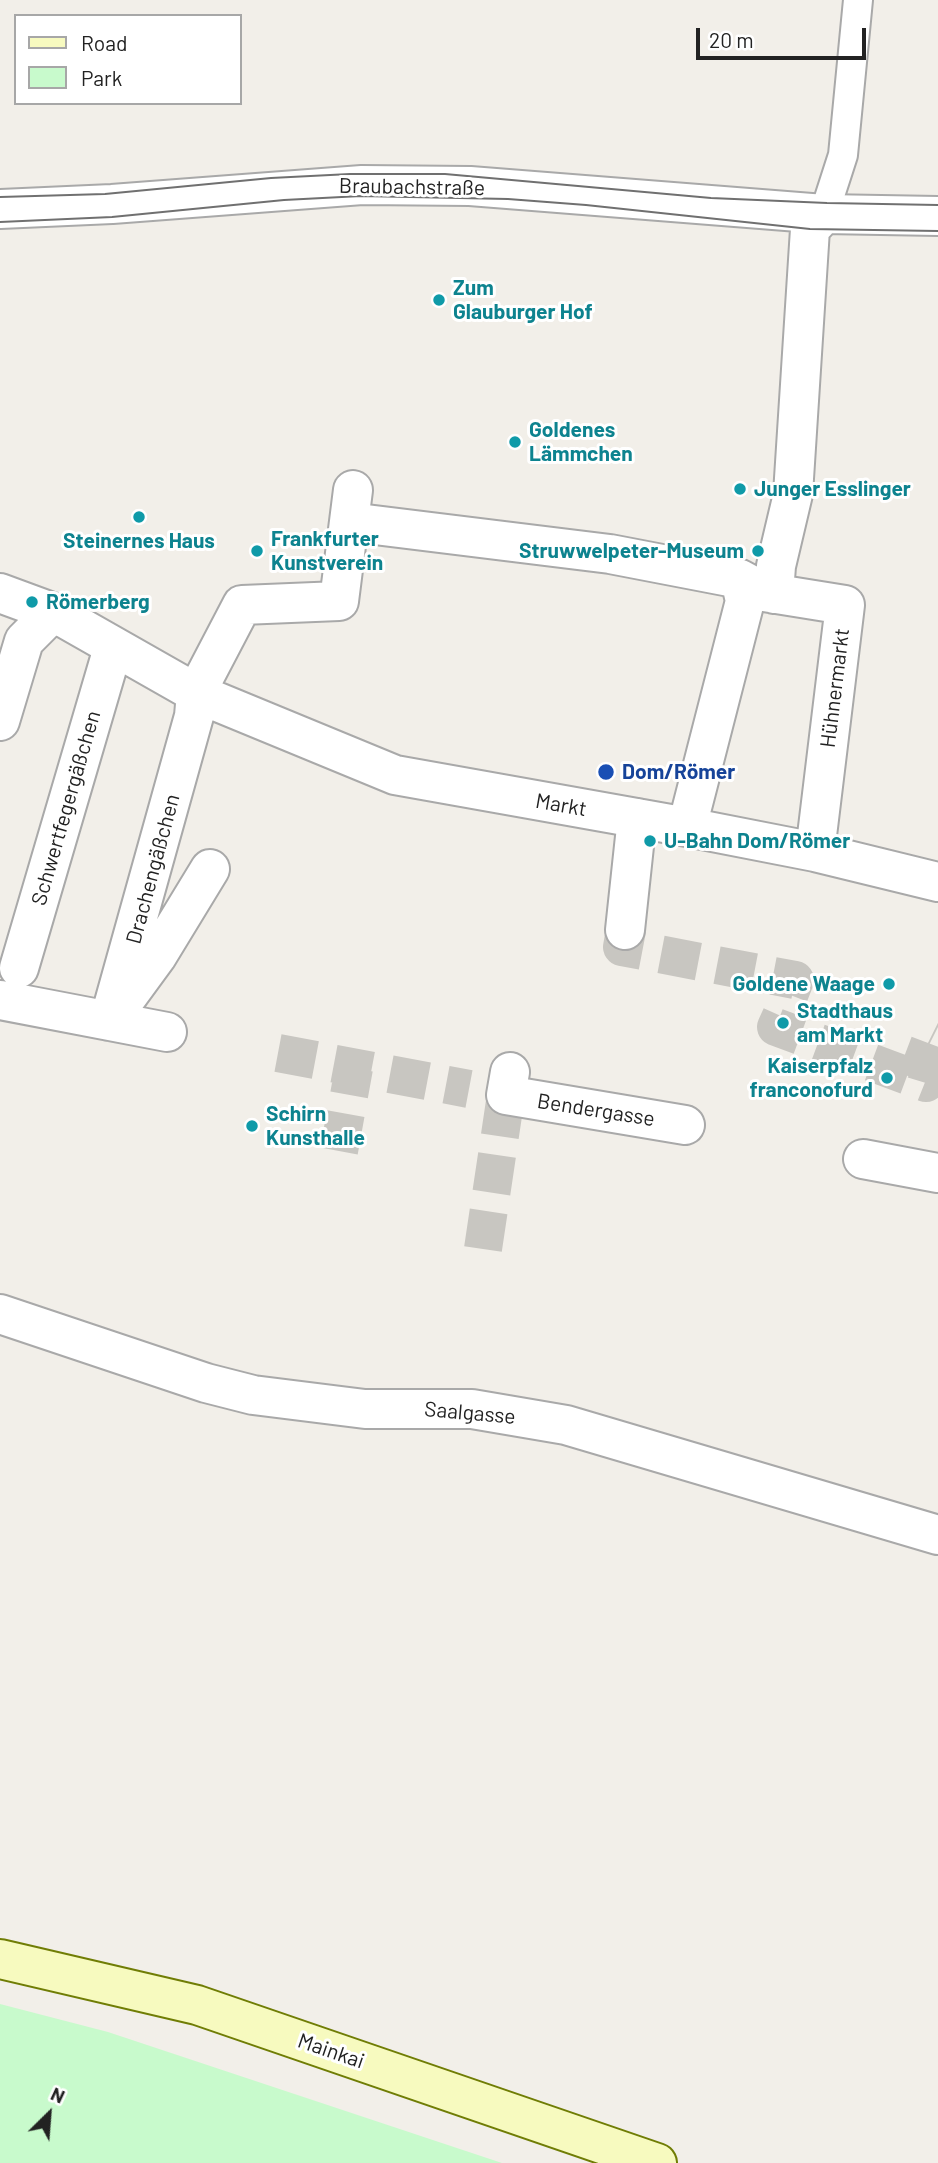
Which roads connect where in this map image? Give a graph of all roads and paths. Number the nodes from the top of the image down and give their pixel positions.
1 (858, 0) edge
2 (0, 209) edge
3 (824, 214) junction
4 (938, 216) edge
5 (759, 588) junction
6 (0, 593) edge
7 (52, 613) junction
8 (113, 648) junction
9 (195, 704) junction
10 (0, 721) edge
11 (637, 818) junction
12 (687, 827) junction
13 (816, 852) junction
14 (210, 870) dead end
15 (938, 882) edge
16 (625, 930) tunnel mouth
17 (19, 968) dead end
18 (0, 1000) edge
19 (109, 1021) junction
20 (166, 1032) dead end
21 (508, 1084) tunnel mouth
22 (685, 1125) dead end
23 (863, 1159) dead end
24 (938, 1173) edge
25 (0, 1314) edge
26 (938, 1535) edge
27 (0, 1959) edge
28 (657, 2163) edge

1 - 3 lane
2 - 3 street, Braubachstraße
3 - 4 street, Braubachstraße
3 - 5 street
5 - 9 street
5 - 12 street
5 - 13 street, Hühnermarkt
6 - 7 street, Markt
7 - 8 street, Markt
7 - 10 street
8 - 9 street, Markt
8 - 17 street, Schwertfegergäßchen
9 - 11 street, Markt
9 - 19 street, Drachengäßchen
11 - 12 street, Markt
11 - 16 street
12 - 13 street, Markt
13 - 15 street, Markt
14 - 19 street
18 - 19 street
19 - 20 street
21 - 22 street, Bendergasse
23 - 24 street
25 - 26 street, Saalgasse
27 - 28 street, Mainkai

